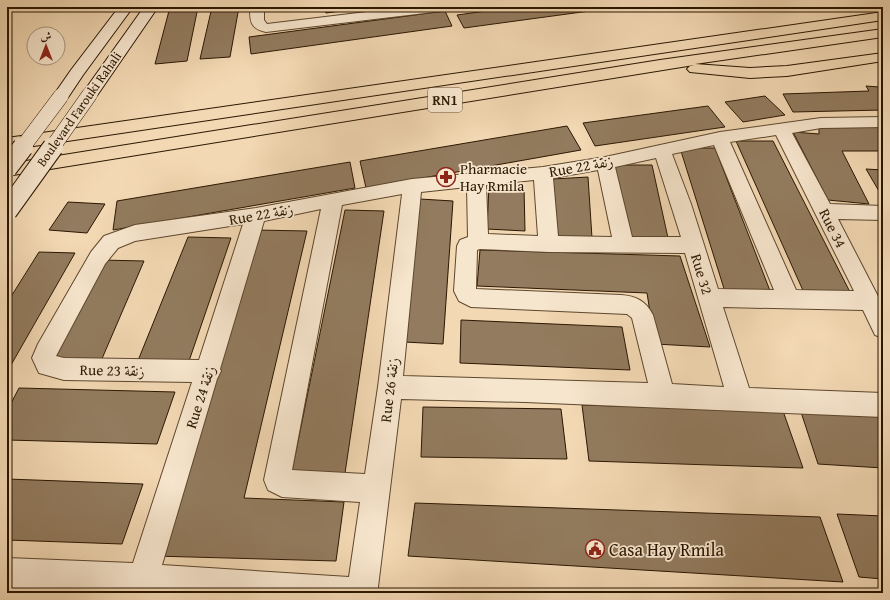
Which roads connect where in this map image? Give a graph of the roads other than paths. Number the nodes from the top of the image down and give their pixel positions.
1 (126, 7) edge
2 (151, 7) edge
3 (442, 7) edge
4 (880, 7) edge
5 (257, 14) edge
6 (883, 16) edge
7 (883, 33) edge
8 (658, 49) junction
9 (883, 57) edge
10 (660, 65) junction
11 (883, 122) edge
12 (781, 129) junction
13 (720, 138) junction
14 (7, 144) edge
15 (662, 150) junction
16 (605, 163) junction
17 (7, 169) edge
18 (543, 173) junction
19 (476, 179) junction
20 (412, 186) junction
21 (333, 200) junction
22 (824, 211) junction
23 (7, 212) edge
24 (883, 213) edge
25 (256, 215) junction
26 (478, 241) junction
27 (549, 244) junction
28 (624, 245) junction
29 (693, 245) junction
30 (709, 298) junction
31 (790, 300) junction
32 (869, 301) junction
33 (883, 328) edge
34 (54, 336) joint
35 (209, 371) junction
36 (390, 388) junction
37 (663, 395) junction
38 (740, 400) junction
39 (883, 405) edge
40 (377, 489) junction
41 (7, 573) edge
42 (143, 579) junction
43 (363, 593) edge

1 - 17 street, Boulevard Farouki Rahali, bridge
2 - 23 street, Boulevard Farouki Rahali, bridge
3 - 5 street
4 - 8 highway
6 - 8 highway, RN1
7 - 10 highway, RN1
8 - 14 highway, RN1
9 - 10 highway
10 - 17 highway, RN1
11 - 12 street, Rue 22 زنقة
12 - 13 street, Rue 22 زنقة
12 - 22 street, Rue 34
13 - 15 street, Rue 22 زنقة
13 - 31 street
15 - 16 street, Rue 22 زنقة
15 - 29 street, Rue 32
16 - 18 street, Rue 22 زنقة
16 - 28 street
18 - 19 street, Rue 22 زنقة
18 - 27 street
19 - 20 street, Rue 22 زنقة
19 - 26 street
20 - 21 street, Rue 22 زنقة
20 - 36 street, Rue 26 زنقة
21 - 25 street, Rue 22 زنقة
21 - 40 street
22 - 24 street
22 - 32 street, Rue 34
25 - 34 street, Rue 22 زنقة
25 - 35 street, Rue 24 زنقة
26 - 27 street
26 - 37 street
27 - 28 street
28 - 29 street
29 - 30 street, Rue 32
30 - 31 street
30 - 38 street, Rue 32
31 - 32 street
32 - 33 street, Rue 34
34 - 35 street, Rue 23 زنقة
35 - 42 street, Rue 24 زنقة
36 - 37 street
36 - 40 street, Rue 26 زنقة
37 - 38 street
38 - 39 street
40 - 43 street, Rue 26 زنقة
41 - 42 street
42 - 43 street

